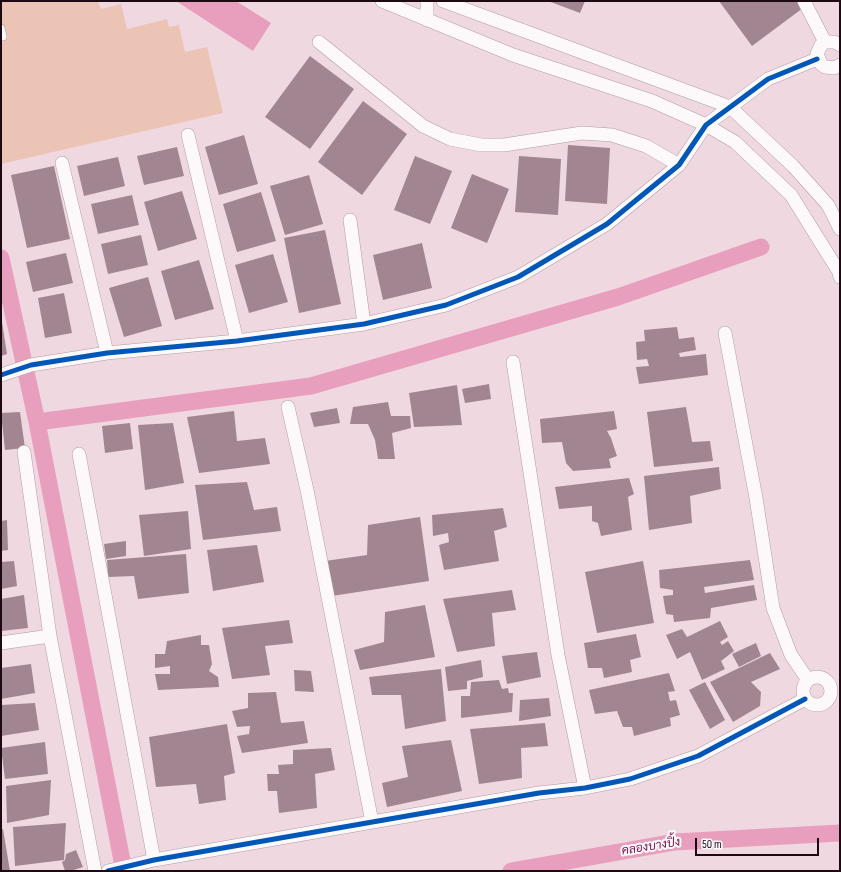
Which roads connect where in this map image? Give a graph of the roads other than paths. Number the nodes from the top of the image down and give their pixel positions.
1 (382, 1) edge
2 (427, 1) edge
3 (443, 1) edge
4 (804, 1) edge
5 (427, 20) junction
6 (1, 28) edge
7 (3, 37) dead end
8 (319, 42) dead end
9 (825, 42) junction
10 (840, 45) edge
11 (818, 59) junction
12 (839, 68) edge
13 (730, 107) junction
14 (706, 125) junction
15 (188, 135) dead end
16 (62, 163) dead end
17 (679, 165) junction
18 (350, 220) dead end
19 (840, 229) edge
20 (840, 277) edge
21 (364, 324) junction
22 (725, 334) dead end
23 (237, 341) junction
24 (107, 353) junction
25 (513, 362) dead end
26 (1, 375) edge
27 (288, 407) dead end
28 (24, 452) dead end
29 (79, 454) dead end
30 (50, 636) junction
31 (1, 643) edge
32 (808, 680) junction
33 (835, 682) edge
34 (804, 699) junction
35 (585, 788) junction
36 (372, 822) junction
37 (148, 861) junction
38 (95, 871) edge
39 (108, 871) edge

1 - 5 street
2 - 5 street
3 - 13 street
4 - 9 street
5 - 14 street
6 - 7 lane
8 - 17 street
9 - 10 street
9 - 11 street
11 - 12 street
11 - 13 street
13 - 14 street
13 - 19 street
14 - 17 street
14 - 20 street
15 - 23 street
16 - 24 street
17 - 21 street
18 - 21 street
21 - 23 street
22 - 32 street
23 - 24 street
24 - 26 street
25 - 35 street
27 - 36 street
28 - 30 street
29 - 37 street
30 - 31 street
30 - 38 street
32 - 33 street
32 - 34 street
33 - 34 street
34 - 35 street
35 - 36 street
36 - 37 street
37 - 39 street

